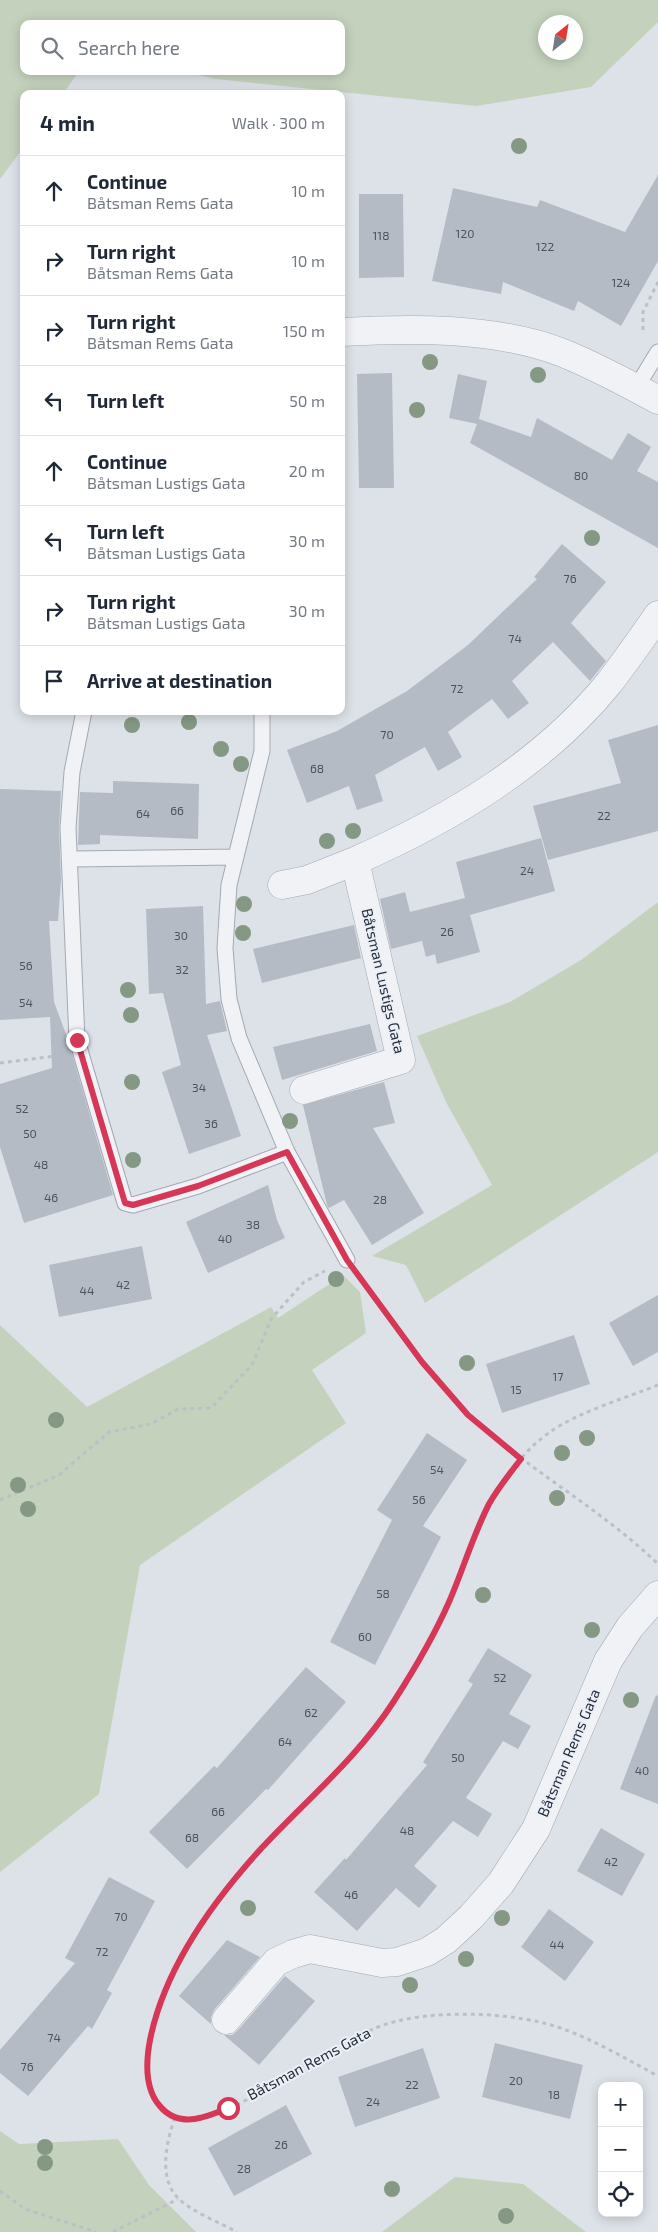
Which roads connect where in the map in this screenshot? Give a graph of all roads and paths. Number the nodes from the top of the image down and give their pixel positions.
1 (658, 282) edge
2 (345, 332) edge
3 (642, 334) dead end
4 (658, 352) edge
5 (647, 394) edge
6 (658, 615) edge
7 (83, 715) edge
8 (262, 715) edge
9 (236, 857) junction
10 (71, 859) junction
11 (355, 862) junction
12 (282, 885) dead end
13 (80, 1052) junction
14 (0, 1063) edge
15 (304, 1090) dead end
16 (287, 1152) junction
17 (347, 1260) junction
18 (658, 1385) edge
19 (521, 1459) junction
20 (0, 1500) edge
21 (658, 1564) edge
22 (658, 1595) edge
23 (226, 2020) dead end
24 (658, 2076) edge
25 (175, 2118) junction
26 (0, 2191) edge
27 (178, 2199) junction
28 (96, 2232) edge
29 (114, 2232) edge
30 (237, 2232) edge

1 - 3 path
2 - 5 street
4 - 5 lane
6 - 11 street
7 - 10 lane
8 - 9 lane
9 - 10 lane
9 - 16 lane
10 - 13 lane
11 - 12 street
11 - 15 street, Båtsman Lustigs Gata
13 - 14 path
13 - 16 lane
16 - 17 lane
17 - 19 path
17 - 20 path
18 - 19 path
19 - 21 path
19 - 25 path
22 - 23 street, Båtsman Rems Gata
24 - 25 path, Båtsman Rems Gata
25 - 27 path
26 - 28 path
27 - 29 path
27 - 30 path

